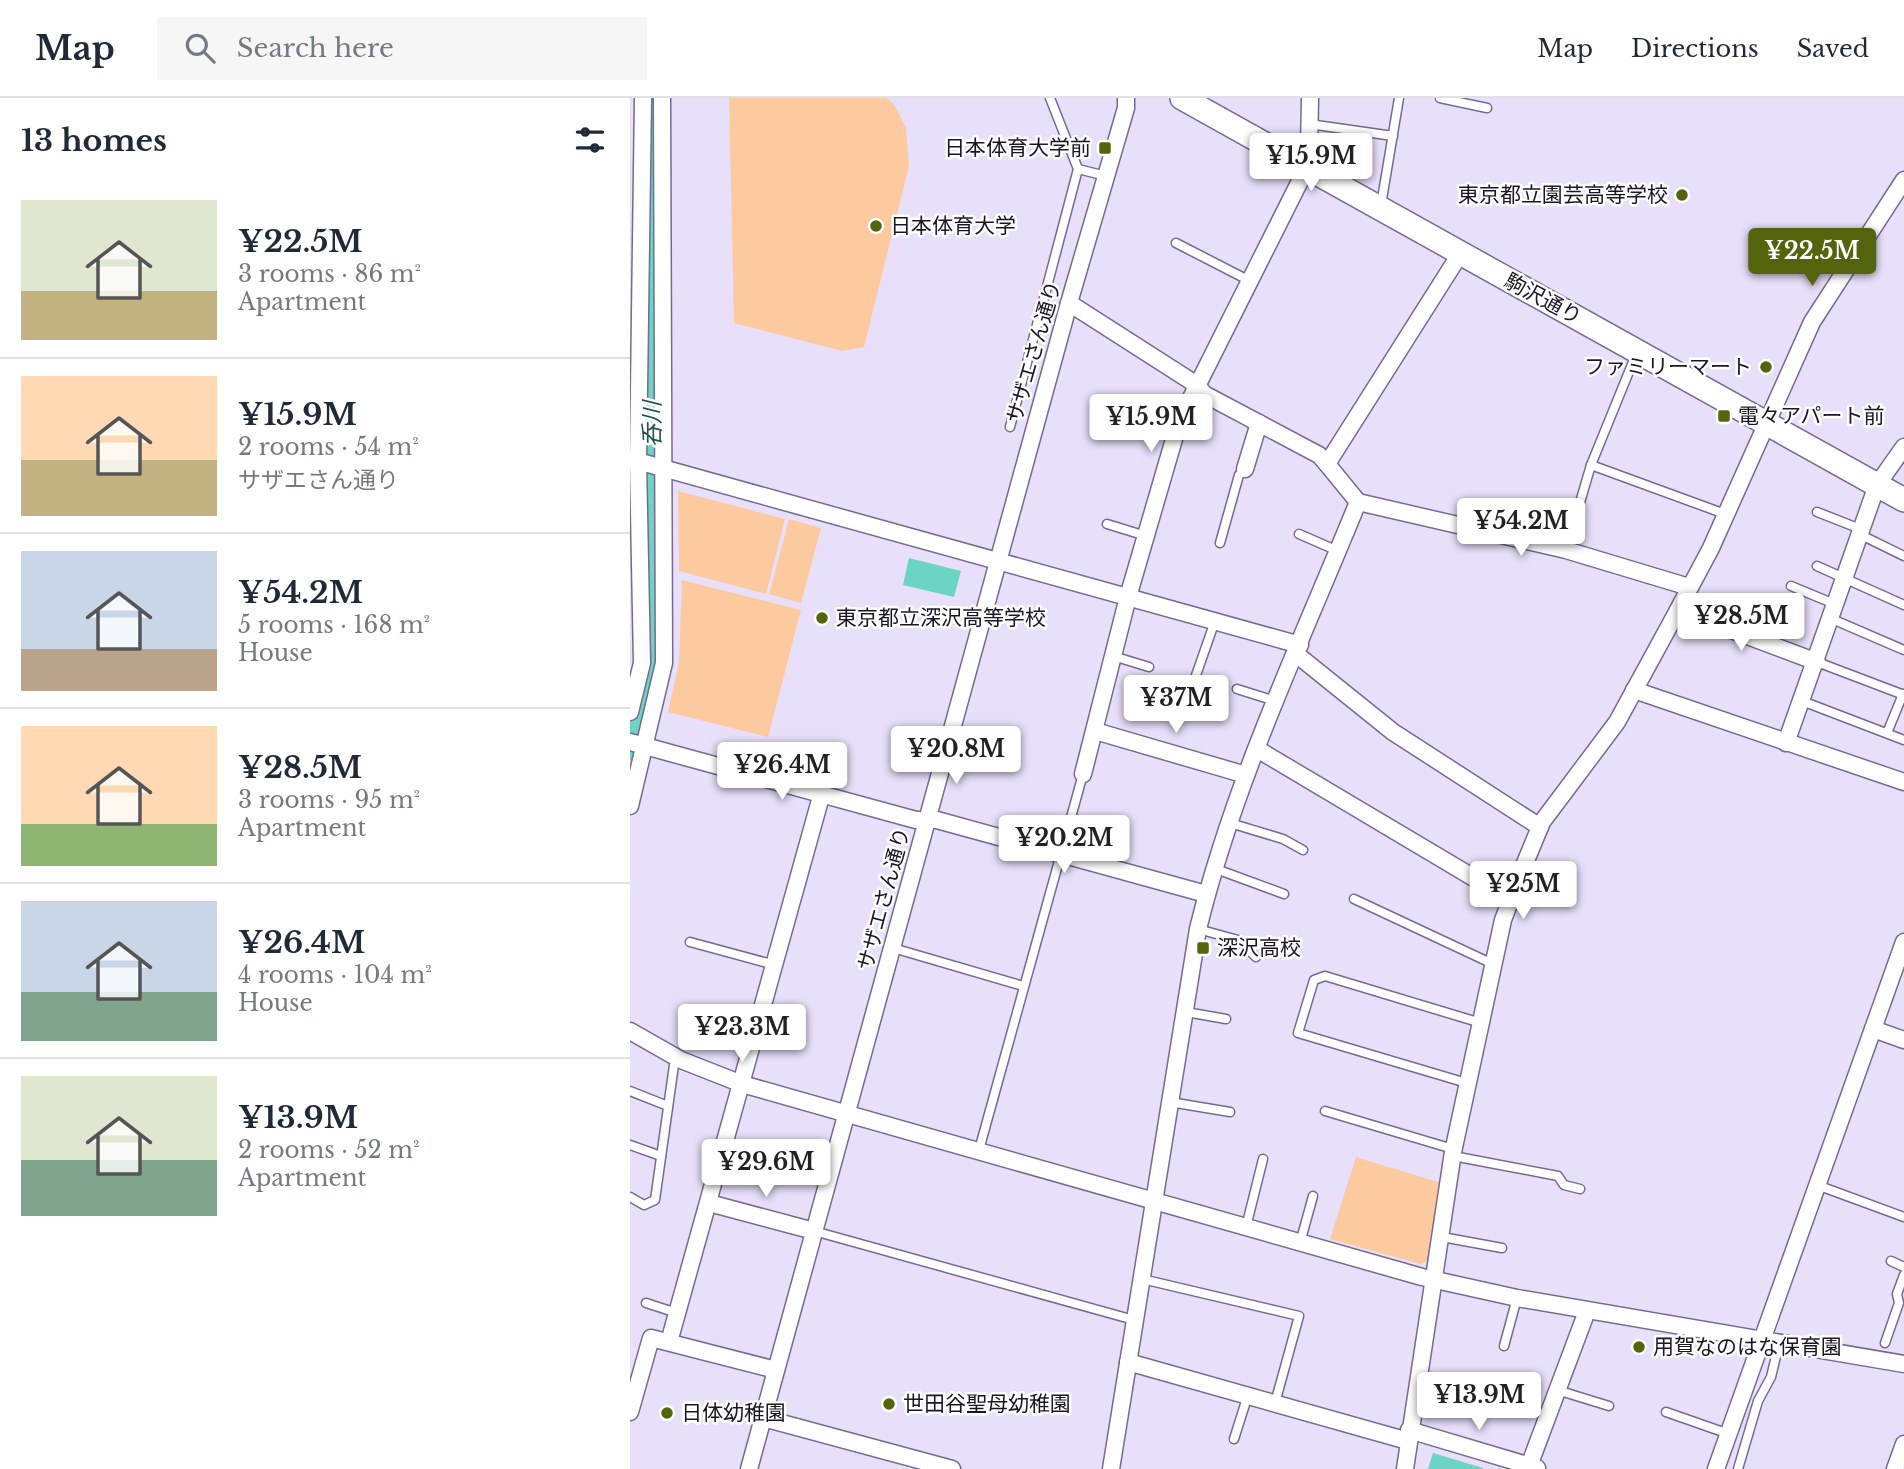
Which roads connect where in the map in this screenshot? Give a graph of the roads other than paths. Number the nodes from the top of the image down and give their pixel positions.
1 (643, 98) edge
2 (663, 98) edge
3 (1050, 98) edge
4 (1126, 98) edge
5 (1182, 98) edge
6 (1310, 98) edge
7 (1399, 98) edge
8 (1440, 98) edge
9 (1487, 108) dead end
10 (1309, 124) junction
11 (1393, 136) junction
12 (1306, 165) junction
13 (1078, 169) junction
14 (1106, 176) junction
15 (1904, 180) edge
16 (636, 182) edge
17 (1380, 208) junction
18 (1176, 243) dead end
19 (1460, 254) junction
20 (1250, 281) junction
21 (1069, 303) junction
22 (635, 313) edge
23 (1638, 350) junction
24 (635, 385) edge
25 (1197, 385) junction
26 (1766, 422) junction
27 (1259, 423) junction
28 (1010, 427) dead end
29 (1904, 447) edge
30 (637, 461) edge
31 (1327, 464) junction
32 (1591, 465) junction
33 (662, 467) junction
34 (1245, 469) joint
35 (1877, 485) junction
36 (1904, 500) edge
37 (1358, 502) junction
38 (1817, 512) dead end
39 (1725, 514) junction
40 (1107, 524) dead end
41 (1862, 532) junction
42 (1299, 534) dead end
43 (1146, 536) junction
44 (1220, 542) dead end
45 (1566, 550) junction
46 (1338, 551) junction
47 (1904, 556) edge
48 (998, 561) junction
49 (1817, 566) dead end
50 (636, 569) edge
51 (1846, 579) junction
52 (1791, 586) dead end
53 (1689, 587) junction
54 (1128, 597) junction
55 (1904, 605) edge
56 (1678, 610) junction
57 (1834, 612) junction
58 (1215, 621) junction
59 (1298, 649) junction
60 (1904, 650) edge
61 (1113, 656) junction
62 (1816, 662) junction
63 (1149, 667) dead end
64 (1194, 681) dead end
65 (634, 684) edge
66 (1237, 689) dead end
67 (1634, 690) junction
68 (1903, 695) edge
69 (1275, 701) junction
70 (1802, 701) junction
71 (630, 712) edge
72 (1095, 731) junction
73 (1887, 733) junction
74 (1904, 740) edge
75 (1786, 743) junction
76 (639, 745) edge
77 (1257, 749) junction
78 (1083, 774) joint
79 (1246, 775) junction
80 (1904, 782) edge
81 (822, 793) junction
82 (630, 806) edge
83 (927, 820) junction
84 (1230, 822) junction
85 (1540, 827) junction
86 (1303, 850) dead end
87 (1060, 855) junction
88 (1216, 869) junction
89 (1206, 894) junction
90 (1284, 894) dead end
91 (1354, 899) dead end
92 (1511, 900) junction
93 (1198, 929) junction
94 (690, 942) dead end
95 (1904, 942) edge
96 (893, 948) junction
97 (1256, 957) dead end
98 (775, 965) junction
99 (1495, 965) junction
100 (1023, 986) junction
101 (1186, 1012) junction
102 (1226, 1019) dead end
103 (1482, 1023) junction
104 (1873, 1029) junction
105 (630, 1031) edge
106 (1904, 1040) edge
107 (675, 1056) junction
108 (742, 1084) junction
109 (1470, 1084) junction
110 (630, 1091) edge
111 (1170, 1102) junction
112 (668, 1106) junction
113 (1325, 1111) dead end
114 (848, 1112) junction
115 (1230, 1112) dead end
116 (630, 1145) edge
117 (979, 1150) junction
118 (1453, 1153) junction
119 (661, 1156) junction
120 (1263, 1158) dead end
121 (1817, 1185) junction
122 (1580, 1189) dead end
123 (1313, 1196) dead end
124 (630, 1197) edge
125 (1154, 1202) junction
126 (709, 1203) junction
127 (1904, 1217) edge
128 (1246, 1228) junction
129 (814, 1231) junction
130 (1442, 1237) junction
131 (1300, 1243) junction
132 (1502, 1248) dead end
133 (1891, 1261) dead end
134 (1904, 1266) edge
135 (1904, 1275) edge
136 (1141, 1278) junction
137 (1433, 1279) junction
138 (1517, 1298) junction
139 (646, 1303) dead end
140 (1587, 1311) junction
141 (677, 1313) junction
142 (1135, 1320) junction
143 (1762, 1340) junction
144 (668, 1342) junction
145 (1885, 1343) dead end
146 (1504, 1346) dead end
147 (1777, 1352) dead end
148 (1128, 1362) junction
149 (1904, 1364) edge
150 (776, 1370) junction
151 (1557, 1391) junction
152 (1248, 1395) junction
153 (1275, 1403) junction
154 (1609, 1406) dead end
155 (630, 1412) edge
156 (1666, 1412) dead end
157 (763, 1418) junction
158 (1729, 1434) junction
159 (1408, 1435) junction
160 (1234, 1439) dead end
161 (1904, 1444) edge
162 (1534, 1468) edge
163 (749, 1469) edge
164 (952, 1469) edge
165 (1111, 1469) edge
166 (1405, 1469) edge
167 (1716, 1469) edge
168 (1738, 1469) edge
169 (1895, 1469) edge

1 - 16 street
2 - 33 street
3 - 13 lane
4 - 14 street, サザエさん通り
5 - 12 main road, 駒沢通り
6 - 10 street
7 - 11 lane
8 - 9 lane
10 - 11 lane
10 - 12 street
11 - 17 lane
12 - 17 main road, 駒沢通り
12 - 20 street
13 - 14 lane
13 - 28 lane
14 - 21 street, サザエさん通り
15 - 26 street
16 - 22 street
17 - 19 main road, 駒沢通り
18 - 20 lane
19 - 23 main road, 駒沢通り
19 - 31 street
20 - 25 street
21 - 25 street
21 - 48 street, サザエさん通り
22 - 24 street
23 - 26 main road, 駒沢通り
23 - 32 lane
24 - 30 street
25 - 27 street
25 - 43 street
26 - 35 main road, 駒沢通り
26 - 39 street
27 - 31 street
27 - 34 street
29 - 35 street
30 - 33 street
30 - 50 street
31 - 37 street
32 - 39 lane
32 - 45 lane
33 - 48 street
33 - 76 street
34 - 44 lane
35 - 36 main road, 駒沢通り
35 - 41 street
37 - 45 street
37 - 46 street
38 - 41 lane
39 - 53 street
40 - 43 lane
41 - 47 lane
41 - 51 street
42 - 46 lane
43 - 54 street
45 - 53 street
46 - 59 street
48 - 54 street
48 - 83 street, サザエさん通り
49 - 51 lane
50 - 65 street
51 - 55 lane
51 - 57 street
52 - 57 lane
53 - 56 street
54 - 58 street
54 - 61 street
56 - 62 street
56 - 67 street
57 - 60 lane
57 - 62 street
58 - 59 street
58 - 64 lane
59 - 69 street
59 - 85 street
61 - 63 lane
61 - 72 street
62 - 68 lane
62 - 70 street
65 - 71 street
66 - 69 lane
67 - 75 street
67 - 85 street
68 - 73 lane
69 - 77 street
70 - 73 lane
70 - 75 street
72 - 78 street
72 - 79 street
73 - 74 lane
75 - 80 street
76 - 81 street
76 - 82 street
77 - 79 street
77 - 92 street
78 - 87 lane
79 - 84 street
81 - 83 street
81 - 98 street
83 - 87 street
83 - 96 street, サザエさん通り
84 - 86 lane
84 - 88 street
85 - 92 street
87 - 89 street
87 - 100 lane
88 - 89 street
88 - 90 lane
89 - 93 street
91 - 99 lane
92 - 99 street
93 - 97 lane
93 - 101 street
94 - 98 lane
95 - 104 street
96 - 100 lane
96 - 114 street, サザエさん通り
98 - 108 street
99 - 103 street
100 - 117 lane
101 - 102 lane
101 - 111 street
103 - 109 street
103 - 109 lane
104 - 106 street
104 - 121 street
105 - 107 street
107 - 108 street
107 - 112 lane
108 - 114 street
108 - 126 street
109 - 118 street
110 - 112 lane
111 - 115 lane
111 - 125 street
112 - 119 lane
113 - 118 lane
114 - 117 street
114 - 129 street, サザエさん通り
116 - 119 lane
117 - 125 street
118 - 122 lane
118 - 130 street
119 - 124 lane
120 - 128 lane
121 - 127 lane
121 - 143 street
123 - 131 lane
125 - 128 street
125 - 136 street
126 - 129 street
126 - 141 street
128 - 131 street
129 - 142 lane
129 - 150 street, サザエさん通り
130 - 132 lane
130 - 137 street
131 - 137 street
133 - 134 lane
135 - 145 lane
136 - 142 street
136 - 153 lane
137 - 138 street
137 - 159 street
138 - 140 street
138 - 146 lane
139 - 141 lane
140 - 143 street
140 - 151 street
141 - 144 street
142 - 148 street
143 - 149 street
143 - 158 street
144 - 150 street
144 - 155 street
147 - 168 lane
148 - 152 street
148 - 165 street
150 - 157 street, サザエさん通り
151 - 154 lane
151 - 162 street
152 - 153 street
152 - 160 lane
153 - 159 street
156 - 158 lane
157 - 163 street, サザエさん通り
157 - 164 street
158 - 167 street
159 - 162 street
159 - 166 street
161 - 169 street

